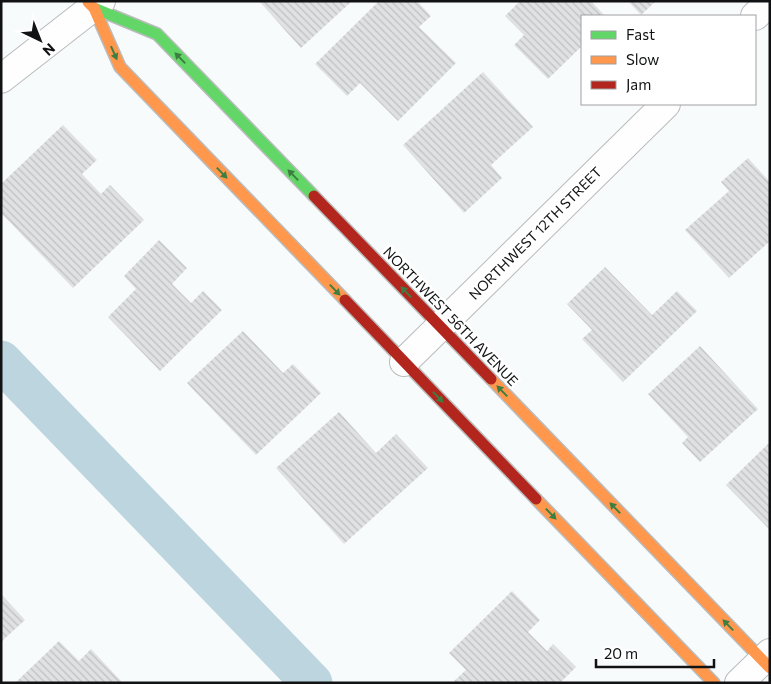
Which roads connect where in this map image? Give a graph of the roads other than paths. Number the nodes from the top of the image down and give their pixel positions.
1 (770, 2) edge
2 (94, 4) edge
3 (756, 15) edge
4 (1, 78) edge
5 (665, 105) edge
6 (440, 327) junction
7 (404, 362) junction
8 (767, 660) edge
9 (714, 683) edge
10 (739, 683) edge

1 - 3 street
2 - 4 street
6 -> 2 street, NORTHWEST 56TH AVENUE
2 -> 7 street
5 - 6 street, NORTHWEST 12TH STREET
6 - 7 street, NORTHWEST 12TH STREET
8 -> 6 street, NORTHWEST 56TH AVENUE
7 -> 9 street
8 - 10 street

